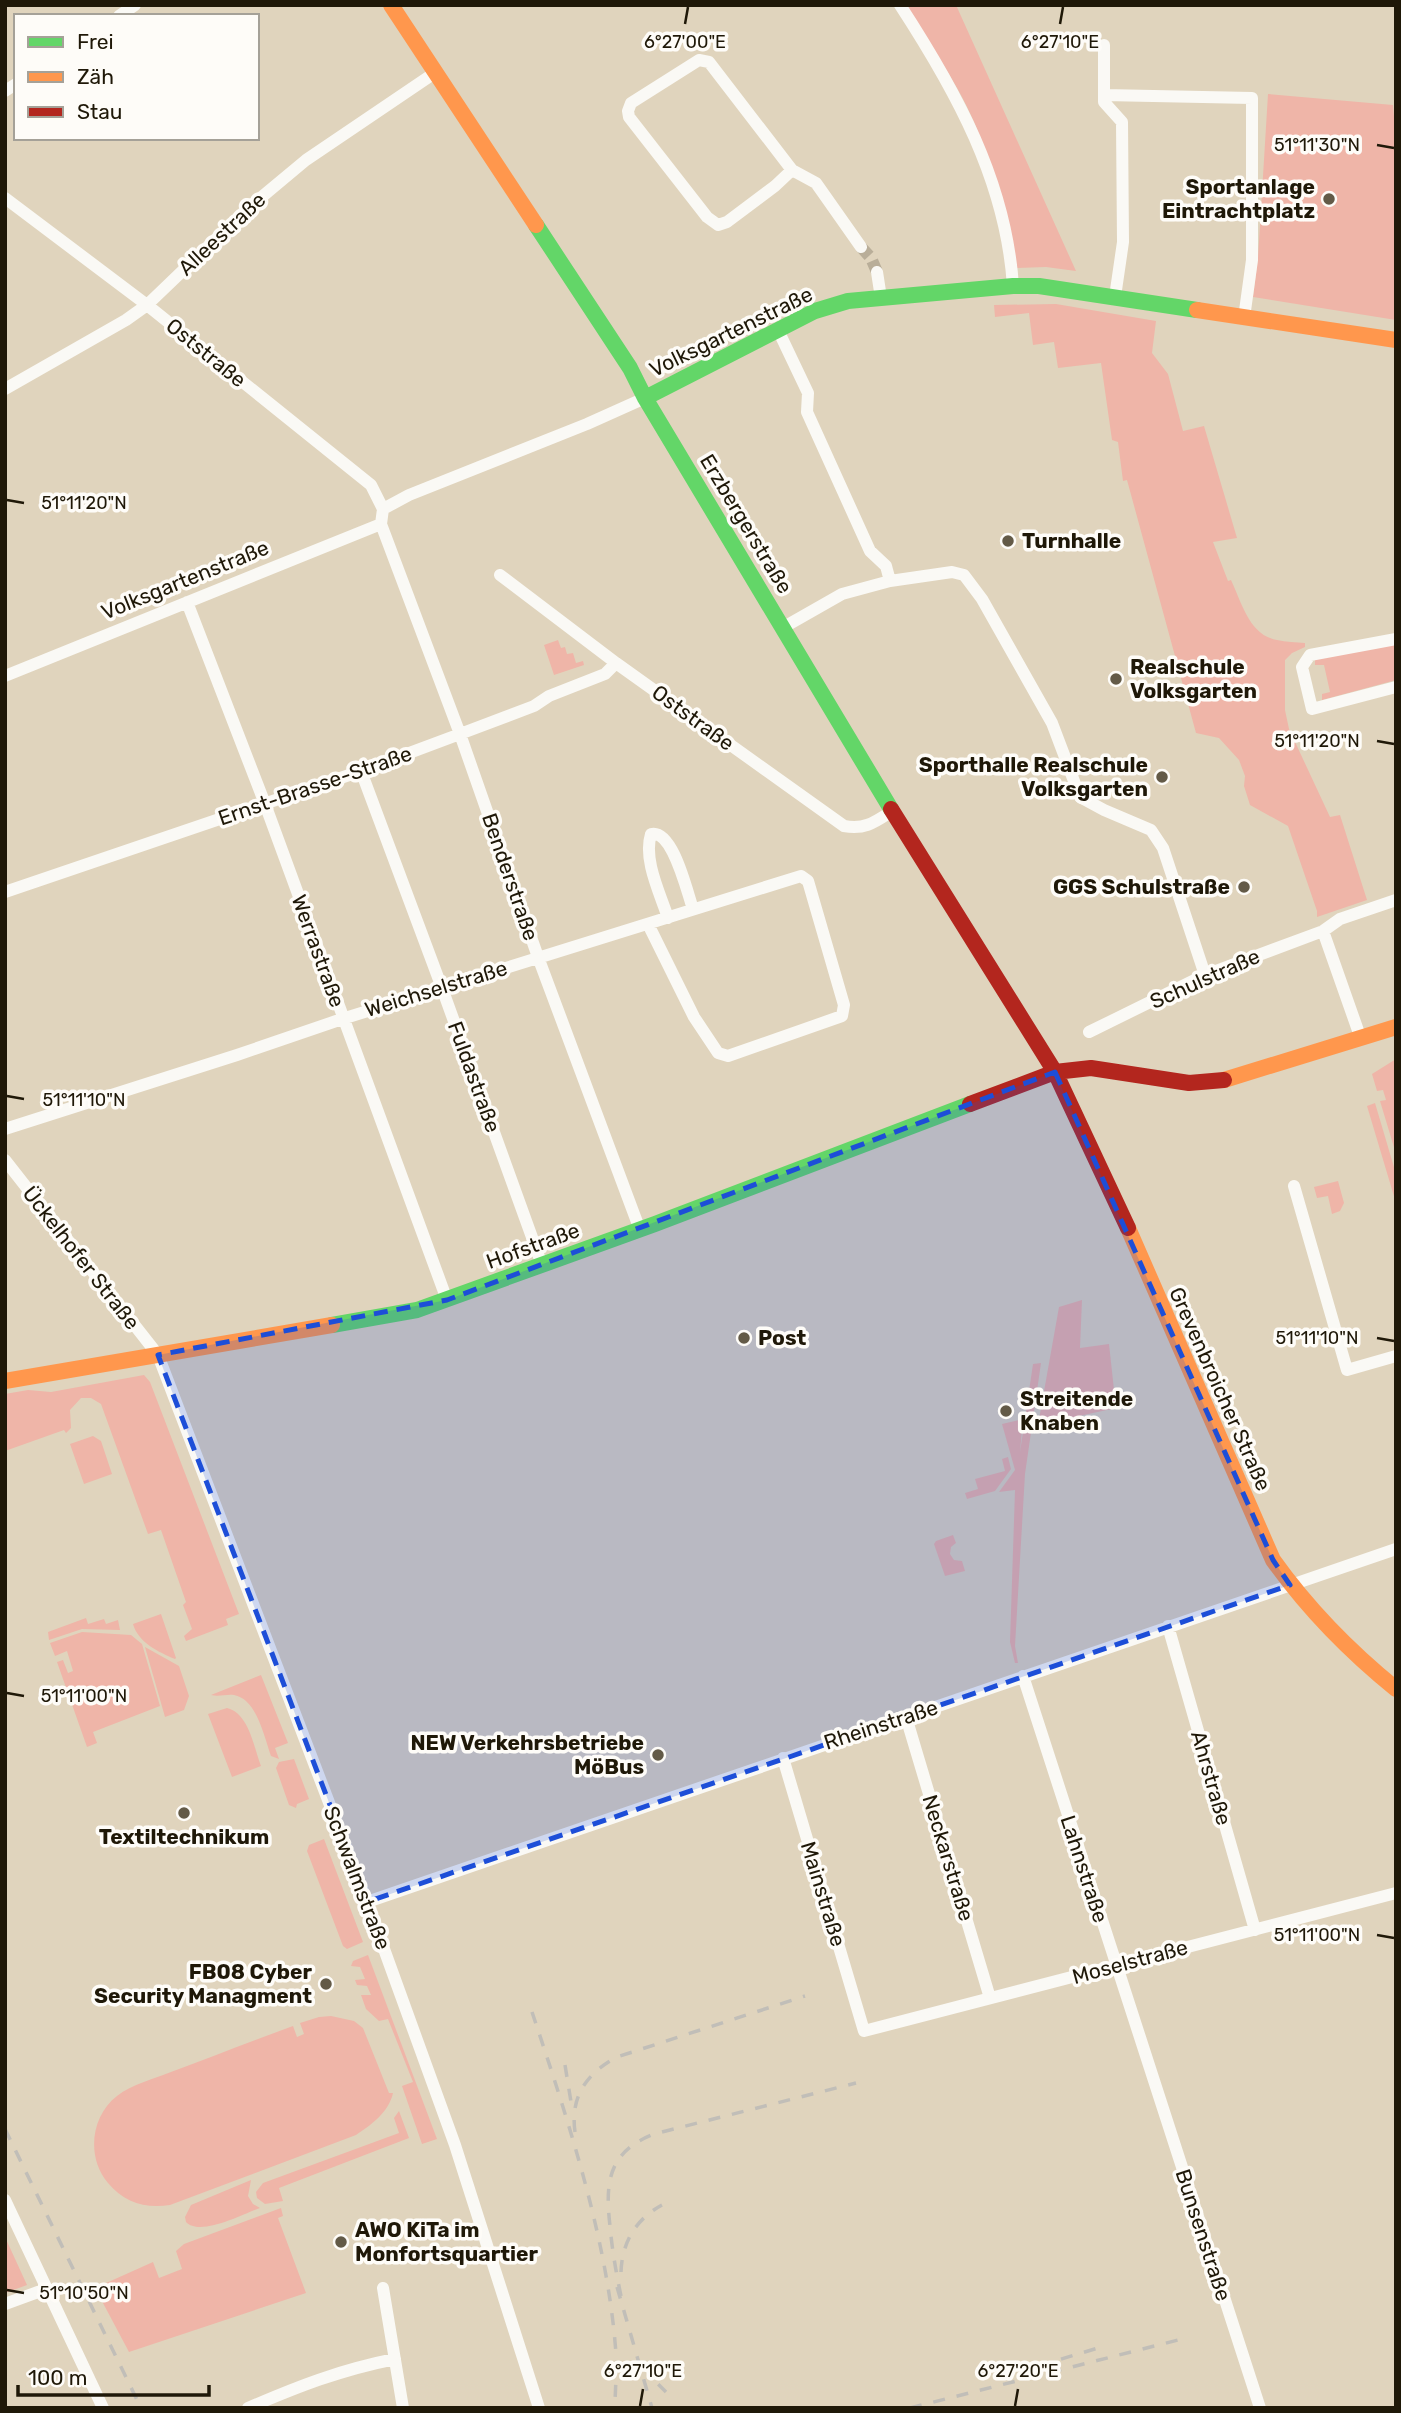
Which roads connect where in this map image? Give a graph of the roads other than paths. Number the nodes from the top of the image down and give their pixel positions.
1 (391, 5) edge
2 (900, 5) edge
3 (1104, 45) dead end
4 (436, 72) junction
5 (1104, 95) junction
6 (792, 170) junction
7 (5, 198) edge
8 (861, 247) tunnel mouth
9 (877, 272) tunnel mouth
10 (1013, 286) junction
11 (1115, 297) junction
12 (881, 298) junction
13 (147, 305) junction
14 (1244, 318) junction
15 (778, 330) junction
16 (1396, 340) edge
17 (5, 389) edge
18 (645, 398) junction
19 (383, 509) junction
20 (381, 524) junction
21 (500, 575) dead end
22 (890, 581) junction
23 (187, 602) junction
24 (784, 627) junction
25 (1396, 639) edge
26 (616, 663) junction
27 (5, 676) edge
28 (1396, 687) edge
29 (460, 734) junction
30 (361, 771) junction
31 (265, 804) junction
32 (892, 811) junction
33 (5, 892) edge
34 (1396, 900) edge
35 (693, 909) junction
36 (668, 918) junction
37 (648, 925) junction
38 (1323, 931) junction
39 (538, 957) junction
40 (1205, 975) junction
41 (442, 988) junction
42 (342, 1018) junction
43 (1396, 1027) edge
44 (1088, 1032) dead end
45 (1361, 1040) junction
46 (1055, 1072) junction
47 (5, 1129) edge
48 (5, 1160) edge
49 (1294, 1186) dead end
50 (640, 1230) junction
51 (542, 1265) junction
52 (447, 1300) junction
53 (158, 1355) junction
54 (1396, 1356) edge
55 (5, 1381) edge
56 (1396, 1549) edge
57 (1290, 1585) junction
58 (1168, 1626) junction
59 (1023, 1676) junction
60 (1396, 1689) edge
61 (906, 1717) junction
62 (783, 1758) junction
63 (1396, 1893) edge
64 (367, 1902) junction
65 (1255, 1930) junction
66 (1115, 1966) junction
67 (990, 1998) junction
68 (864, 2031) joint
69 (1147, 2061) joint
70 (5, 2200) edge
71 (383, 2288) dead end
72 (46, 2289) junction
73 (5, 2304) edge
74 (395, 2359) junction
75 (103, 2408) edge
76 (248, 2408) edge
77 (403, 2408) edge
78 (539, 2408) edge
79 (1260, 2408) edge

1 - 4 street, Erzbergerstraße
2 - 10 street
3 - 5 street
4 - 13 street, Alleestraße
4 - 18 street, Erzbergerstraße
5 - 11 street
5 - 14 street
6 - 6 street
6 - 8 street
7 - 13 street, Oststraße
9 - 12 street
10 - 11 street, Volksgartenstraße
10 - 12 street, Volksgartenstraße
11 - 14 street, Volksgartenstraße
12 - 15 street, Volksgartenstraße
13 - 17 street, Alleestraße
13 - 19 street, Oststraße
14 - 16 street, Volksgartenstraße
15 - 18 street, Volksgartenstraße
15 - 22 street
18 - 19 street, Volksgartenstraße
18 - 24 street, Erzbergerstraße
19 - 20 street
20 - 23 street, Volksgartenstraße
20 - 29 street, Benderstraße
21 - 26 street, Oststraße
22 - 24 street
22 - 40 street
23 - 27 street, Volksgartenstraße
23 - 31 street, Werrastraße
24 - 32 street, Erzbergerstraße
25 - 28 street
26 - 29 street, Ernst-Brasse-Straße
26 - 32 street, Oststraße
29 - 30 street, Ernst-Brasse-Straße
29 - 39 street, Benderstraße
30 - 31 street, Ernst-Brasse-Straße
30 - 41 street, Fuldastraße
31 - 33 street, Ernst-Brasse-Straße
31 - 42 street, Werrastraße
32 - 46 street, Erzbergerstraße
34 - 38 street, Schulstraße
35 - 36 street, Weichselstraße
35 - 36 street
35 - 37 street, Weichselstraße
36 - 37 street, Weichselstraße
37 - 39 street, Weichselstraße
38 - 40 street, Schulstraße
38 - 45 street
39 - 41 street, Weichselstraße
39 - 50 street, Benderstraße
40 - 44 street, Schulstraße
41 - 42 street, Weichselstraße
41 - 51 street, Fuldastraße
42 - 47 street, Weichselstraße
42 - 52 street, Werrastraße
43 - 45 street, Hofstraße
45 - 46 street, Hofstraße
46 - 50 street, Hofstraße
46 - 57 street, Grevenbroicher Straße
48 - 53 street, Ückelhofer Straße
49 - 54 street
50 - 51 street, Hofstraße
51 - 52 street, Hofstraße
52 - 53 street, Hofstraße
53 - 55 street, Hofstraße
53 - 64 street, Schwalmstraße
56 - 57 street, Rheinstraße
57 - 58 street, Rheinstraße
57 - 60 street, Grevenbroicher Straße
58 - 59 street, Rheinstraße
58 - 65 street, Ahrstraße
59 - 61 street, Rheinstraße
59 - 66 street, Lahnstraße
61 - 62 street, Rheinstraße
61 - 67 street, Neckarstraße
62 - 64 street, Rheinstraße
62 - 68 street, Mainstraße
63 - 65 street, Moselstraße
64 - 78 street, Schwalmstraße
65 - 66 street, Moselstraße
66 - 67 street, Moselstraße
66 - 69 street, Lahnstraße
67 - 68 street, Moselstraße
69 - 79 street, Bunsenstraße
70 - 72 street
71 - 74 street
72 - 73 street
72 - 75 street
74 - 76 street
74 - 77 street

